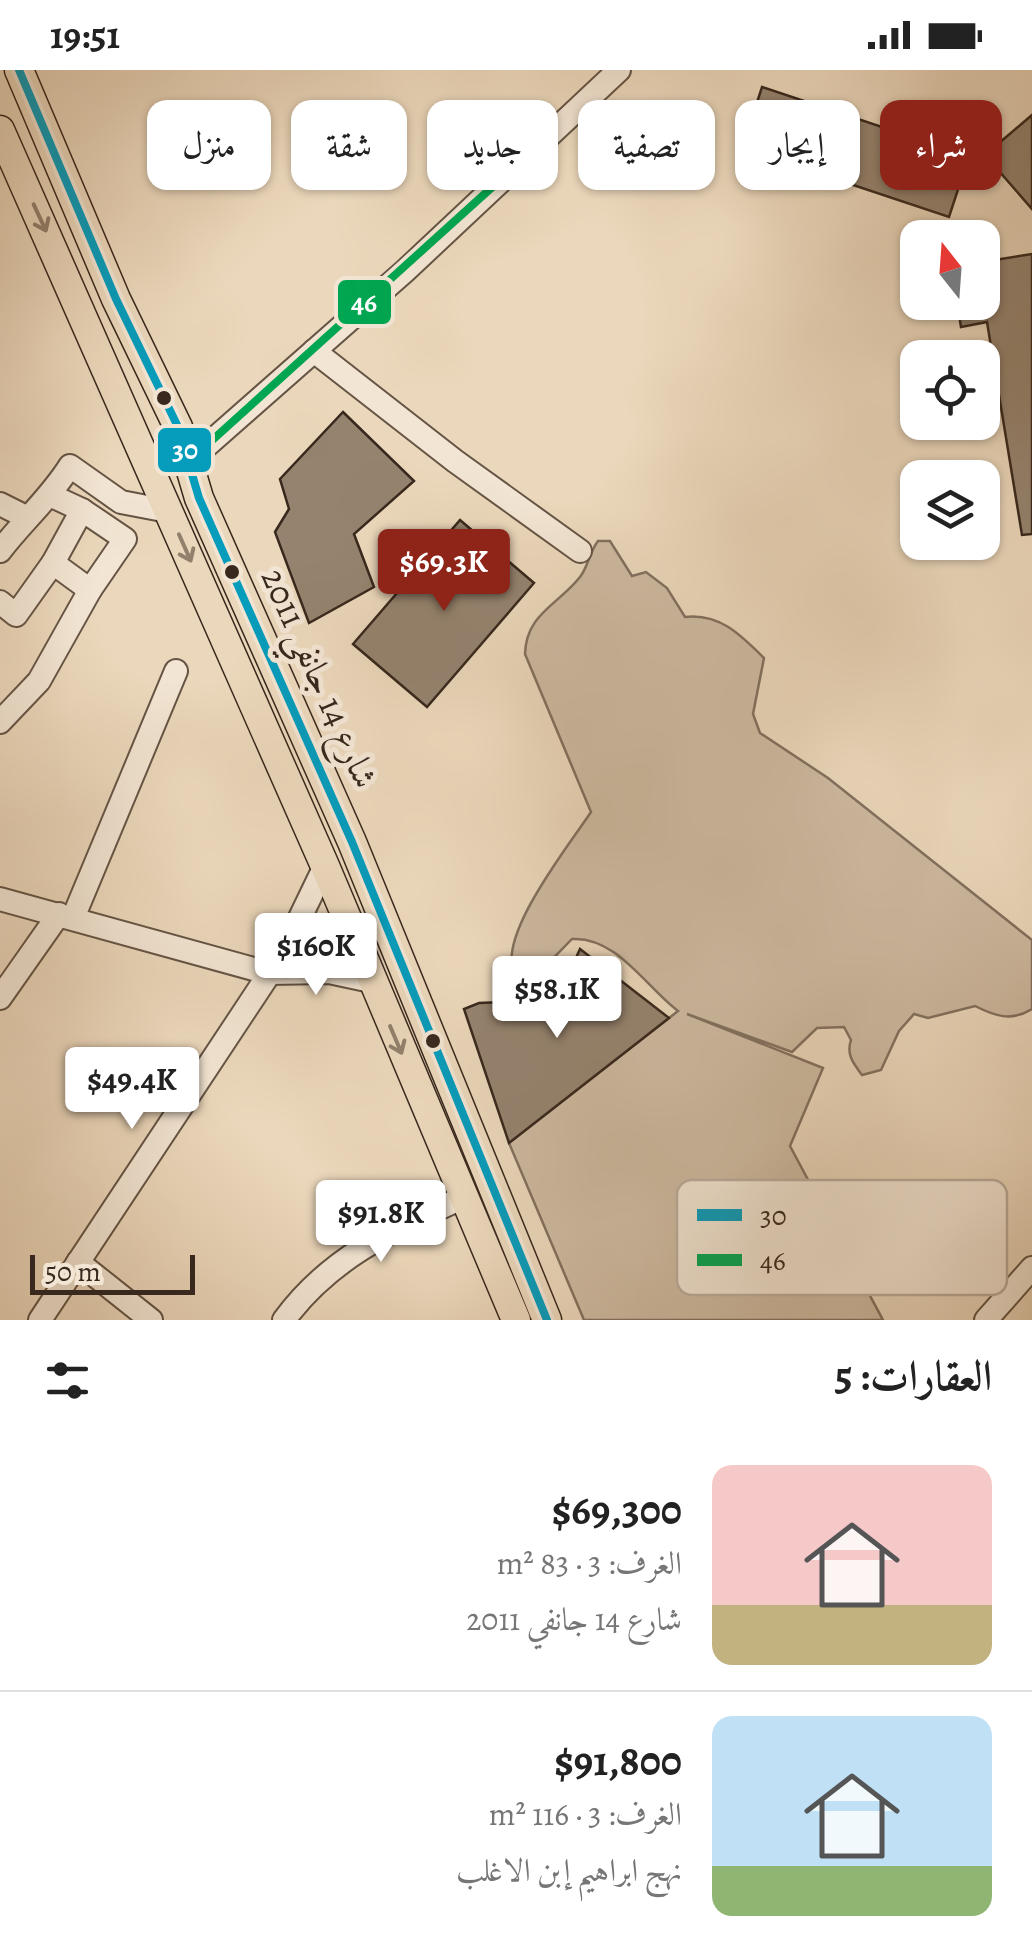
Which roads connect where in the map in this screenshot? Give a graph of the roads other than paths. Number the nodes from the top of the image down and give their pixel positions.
1 (19, 70) edge
2 (619, 70) edge
3 (0, 130) edge
4 (314, 351) junction
5 (188, 462) junction
6 (52, 496) junction
7 (0, 504) edge
8 (82, 510) junction
9 (168, 511) junction
10 (26, 517) junction
11 (0, 551) edge
12 (580, 551) dead end
13 (54, 563) junction
14 (90, 590) junction
15 (0, 602) edge
16 (176, 671) dead end
17 (0, 722) edge
18 (325, 866) junction
19 (0, 898) edge
20 (66, 916) junction
21 (268, 973) junction
22 (371, 982) junction
23 (0, 998) edge
24 (464, 1198) junction
25 (78, 1262) junction
26 (1032, 1268) edge
27 (40, 1320) edge
28 (151, 1320) edge
29 (284, 1320) edge
30 (516, 1320) edge
31 (546, 1320) edge
32 (986, 1320) edge

1 - 5 main road, شارع 14 جانفي 2011
2 - 4 street
3 -> 9 main road, شارع 14 جانفي 2011
4 - 5 street
4 - 12 street
5 - 31 main road, شارع 14 جانفي 2011
6 - 8 street
6 - 9 street
6 - 10 street
7 - 10 street
8 - 13 street
8 - 14 street
9 -> 18 main road, شارع 14 جانفي 2011
10 - 11 street
13 - 14 street
13 - 15 street
14 - 17 street
16 - 20 street
18 - 21 street
18 - 22 main road, شارع 14 جانفي 2011
19 - 20 street
20 - 21 street
20 - 23 street
21 - 22 street
21 - 25 street
22 -> 24 main road, شارع 14 جانفي 2011
24 - 29 street
24 - 30 main road, شارع 14 جانفي 2011
25 - 27 street
25 - 28 street
26 - 32 street

